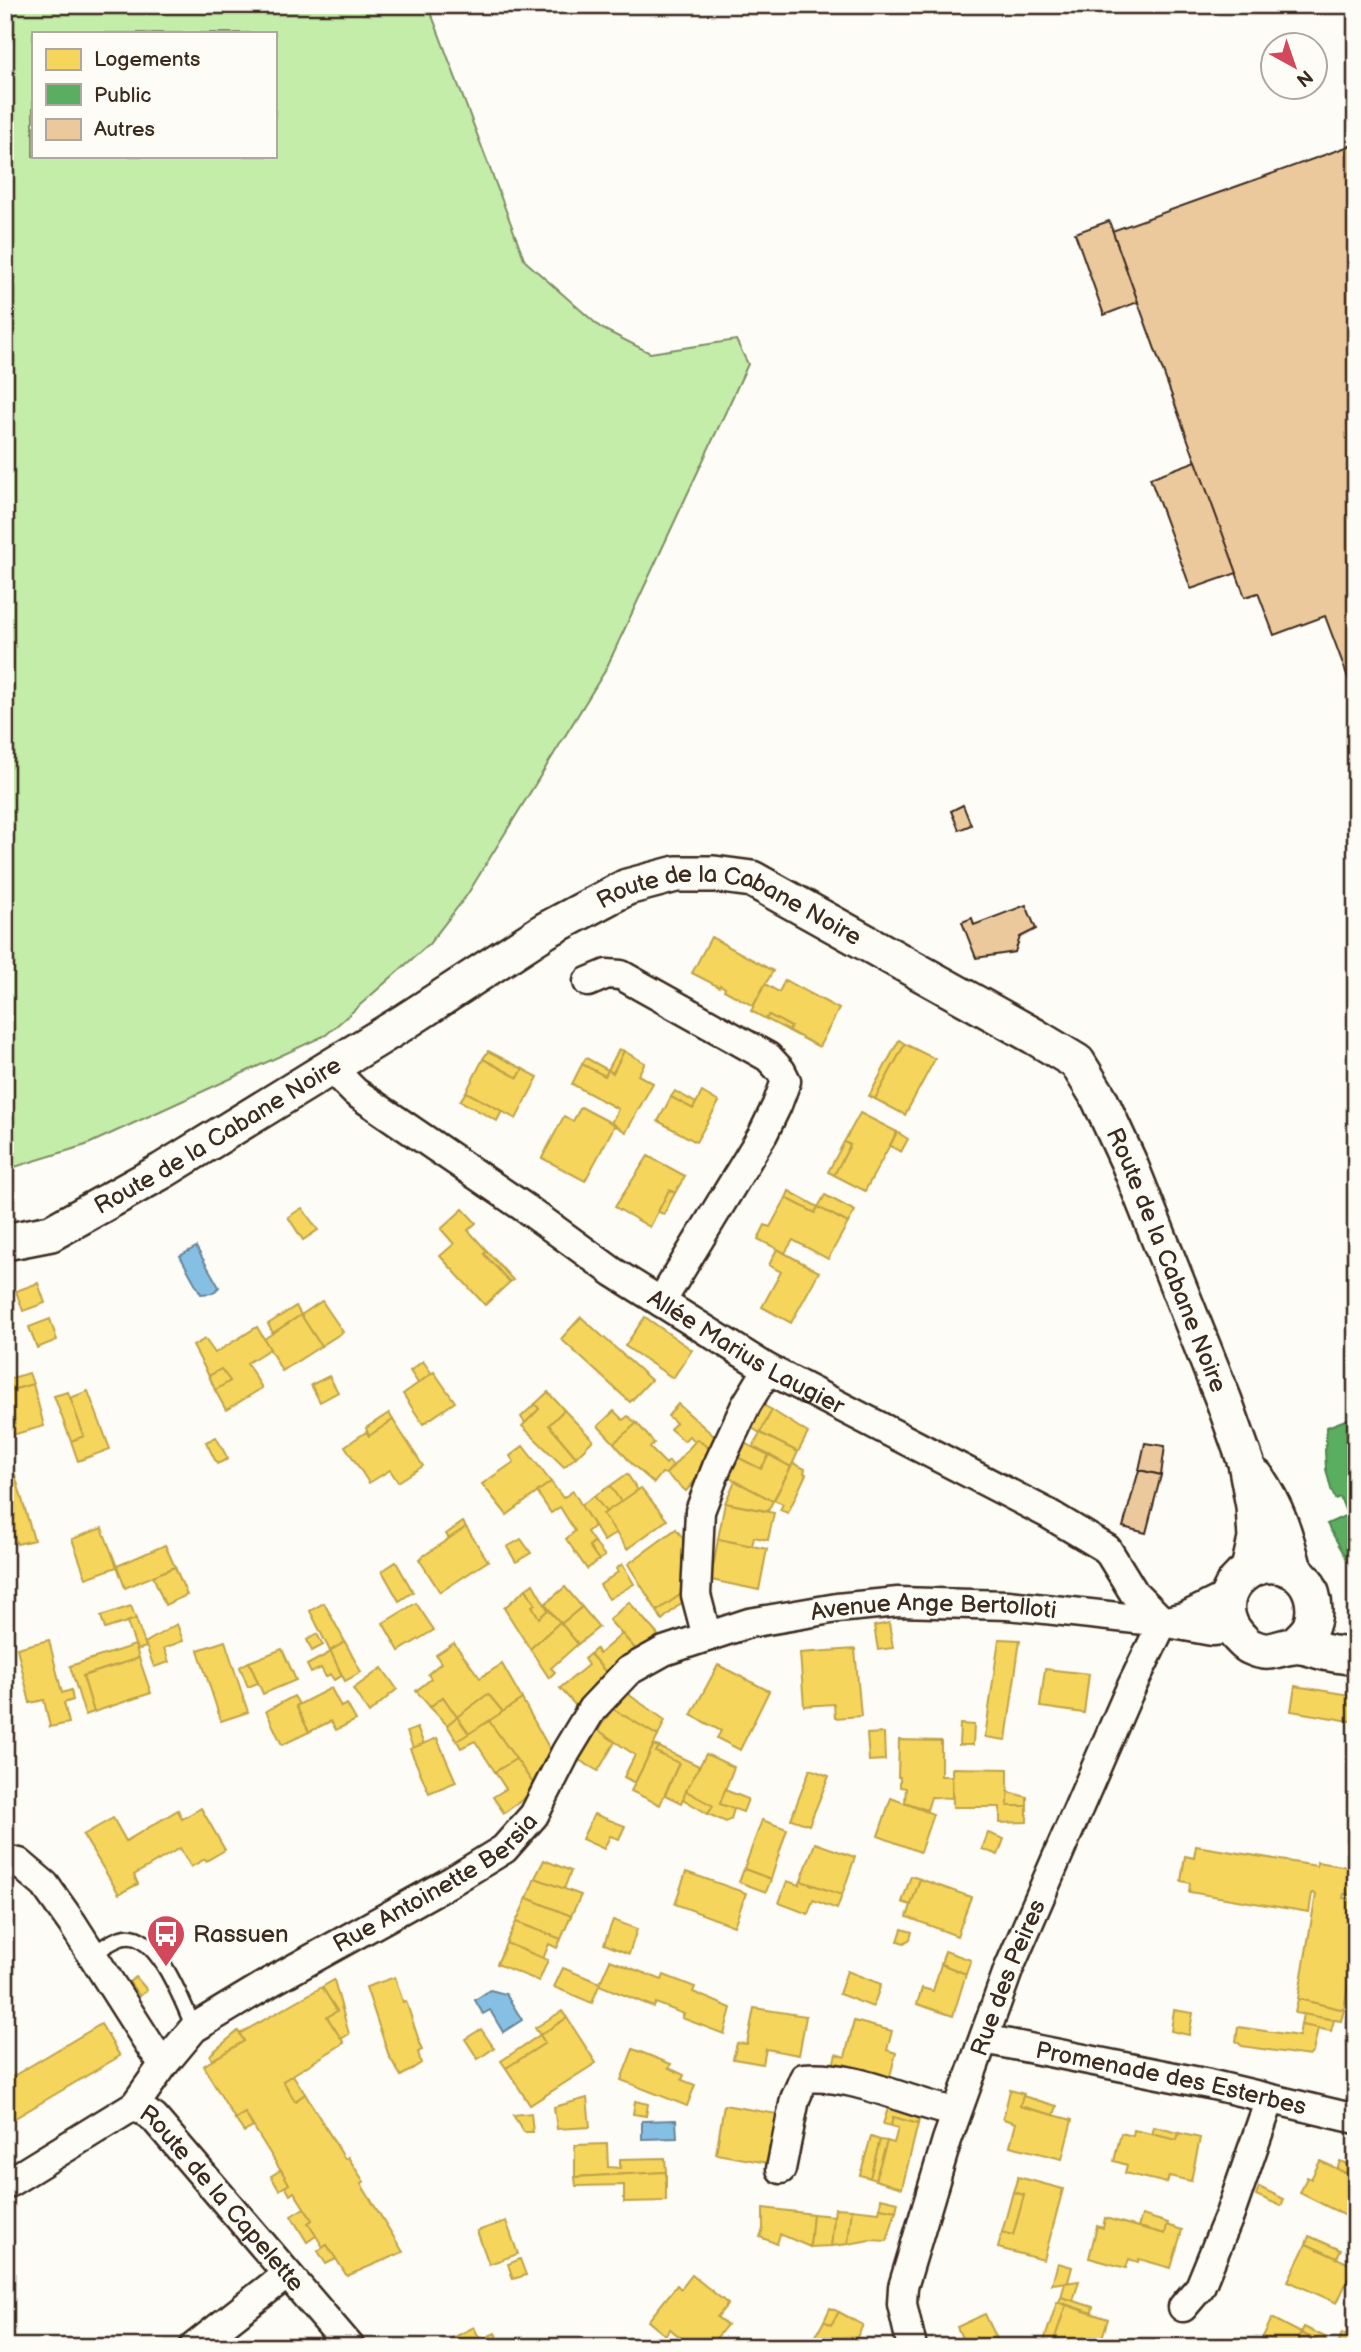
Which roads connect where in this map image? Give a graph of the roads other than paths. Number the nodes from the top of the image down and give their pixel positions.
1 (588, 982) dead end
2 (331, 1068) junction
3 (5, 1242) edge
4 (661, 1302) junction
5 (768, 1369) junction
6 (1246, 1463) junction
7 (1294, 1570) junction
8 (1239, 1582) junction
9 (1314, 1604) junction
10 (1163, 1622) junction
11 (1232, 1629) junction
12 (707, 1637) junction
13 (1293, 1646) junction
14 (1355, 1657) edge
15 (5, 1860) edge
16 (92, 1954) junction
17 (194, 2028) junction
18 (984, 2039) junction
19 (164, 2064) junction
20 (1270, 2099) junction
21 (135, 2105) junction
22 (956, 2112) junction
23 (1356, 2119) edge
24 (781, 2169) dead end
25 (5, 2185) edge
26 (287, 2274) junction
27 (1183, 2307) dead end
28 (194, 2347) edge
29 (350, 2347) edge
30 (912, 2347) edge

1 - 4 street
2 - 3 street, Route de la Cabane Noire
2 - 4 street, Allée Marius Laugier
2 - 6 street, Route de la Cabane Noire
4 - 5 street, Allée Marius Laugier
5 - 10 street, Allée Marius Laugier
5 - 12 street
6 - 7 street, Route de la Cabane Noire
6 - 8 street, Route de la Cabane Noire
7 - 8 street
7 - 9 street
8 - 10 street
8 - 11 street
9 - 13 street
9 - 14 street
10 - 11 street, Avenue Ange Bertolloti
10 - 12 street, Avenue Ange Bertolloti
10 - 18 street, Rue des Peires
11 - 13 street
12 - 17 street, Rue Antoinette Bersia
13 - 14 street
15 - 16 street
16 - 17 lane
16 - 19 street
17 - 19 street, Rue Antoinette Bersia
18 - 20 street, Promenade des Esterbes
18 - 22 street, Rue des Peires
19 - 21 street, Rue Antoinette Bersia
20 - 23 street, Promenade des Esterbes
20 - 27 street
21 - 25 street, Route de la Capelette
21 - 26 street, Route de la Capelette
22 - 24 street
22 - 30 street, Rue des Peires
26 - 28 street
26 - 29 street, Route de la Capelette

